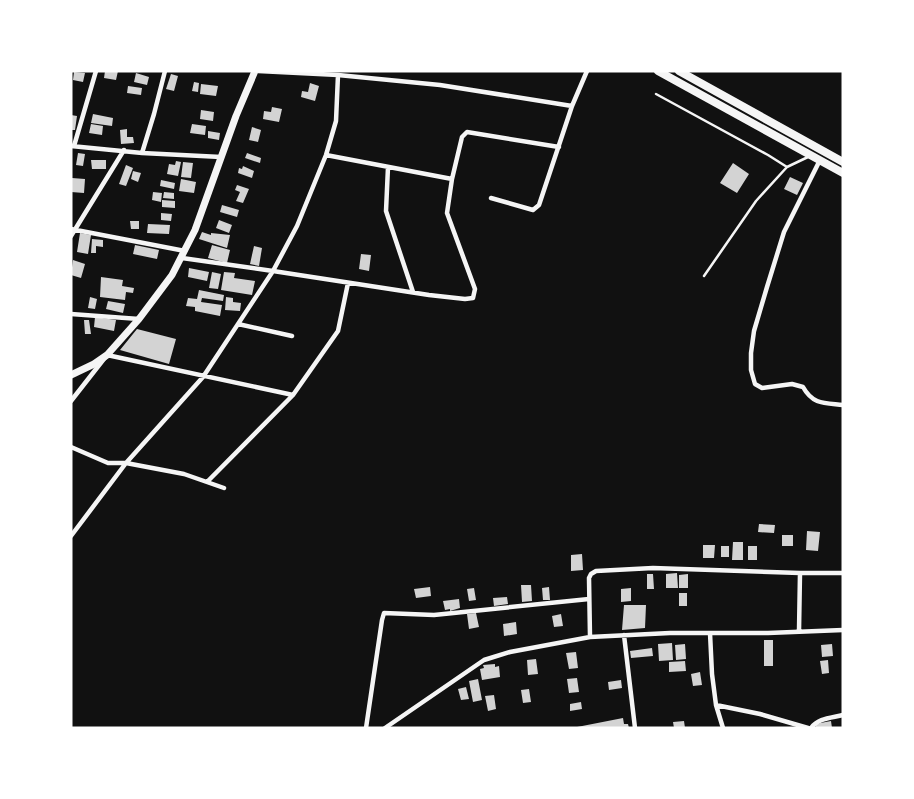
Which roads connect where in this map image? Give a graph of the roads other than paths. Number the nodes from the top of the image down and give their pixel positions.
1 (96, 71) edge
2 (165, 71) edge
3 (257, 71) edge
4 (587, 71) edge
5 (658, 71) edge
6 (679, 71) edge
7 (338, 75) junction
8 (656, 94) dead end
9 (572, 106) junction
10 (73, 146) edge
11 (814, 146) junction
12 (559, 147) junction
13 (124, 150) junction
14 (142, 153) junction
15 (326, 155) junction
16 (811, 155) junction
17 (221, 157) junction
18 (820, 160) junction
19 (843, 162) edge
20 (388, 167) junction
21 (787, 167) junction
22 (843, 173) edge
23 (452, 179) junction
24 (491, 198) dead end
25 (73, 230) edge
26 (71, 236) edge
27 (184, 254) junction
28 (273, 272) junction
29 (704, 276) dead end
30 (348, 283) junction
31 (413, 292) junction
32 (71, 314) edge
33 (139, 319) junction
34 (238, 324) junction
35 (292, 336) dead end
36 (107, 355) junction
37 (71, 375) edge
38 (203, 377) junction
39 (293, 395) junction
40 (71, 401) edge
41 (843, 404) edge
42 (71, 447) edge
43 (126, 462) junction
44 (207, 482) junction
45 (224, 488) dead end
46 (71, 536) edge
47 (843, 572) edge
48 (800, 573) junction
49 (589, 599) junction
50 (843, 630) edge
51 (799, 631) junction
52 (710, 633) junction
53 (624, 635) junction
54 (590, 637) junction
55 (716, 705) junction
56 (843, 716) edge
57 (366, 728) edge
58 (385, 728) edge
59 (635, 728) edge
60 (723, 728) edge
61 (810, 728) edge

1 - 10 street
2 - 14 street
3 - 7 street
3 - 17 main road
4 - 9 street
5 - 16 highway
6 - 11 highway
7 - 9 street
7 - 15 street
8 - 21 lane
9 - 12 street
10 - 13 street
11 - 16 highway
11 - 19 highway
12 - 23 street
12 - 24 street
13 - 14 street
13 - 25 street
14 - 17 street
15 - 20 street
15 - 28 street
16 - 18 highway
16 - 21 lane
17 - 27 main road
18 - 22 highway
18 - 41 street
20 - 23 street
20 - 31 street
21 - 29 lane
23 - 31 street
25 - 26 street
25 - 27 street
27 - 28 street
27 - 33 main road
28 - 30 street
28 - 34 street
30 - 31 street
30 - 39 street
32 - 33 street
33 - 36 main road
34 - 35 street
34 - 38 street
36 - 37 main road
36 - 38 street
36 - 40 street
38 - 39 street
38 - 43 street
39 - 44 street
42 - 43 street
43 - 44 street
43 - 46 street
44 - 45 street
47 - 48 street
48 - 49 street
48 - 51 street
49 - 54 street
49 - 57 street
50 - 51 street
51 - 52 street
52 - 53 street
52 - 55 street
53 - 54 street
53 - 59 street
54 - 58 street
55 - 60 street
55 - 61 street
56 - 61 street

